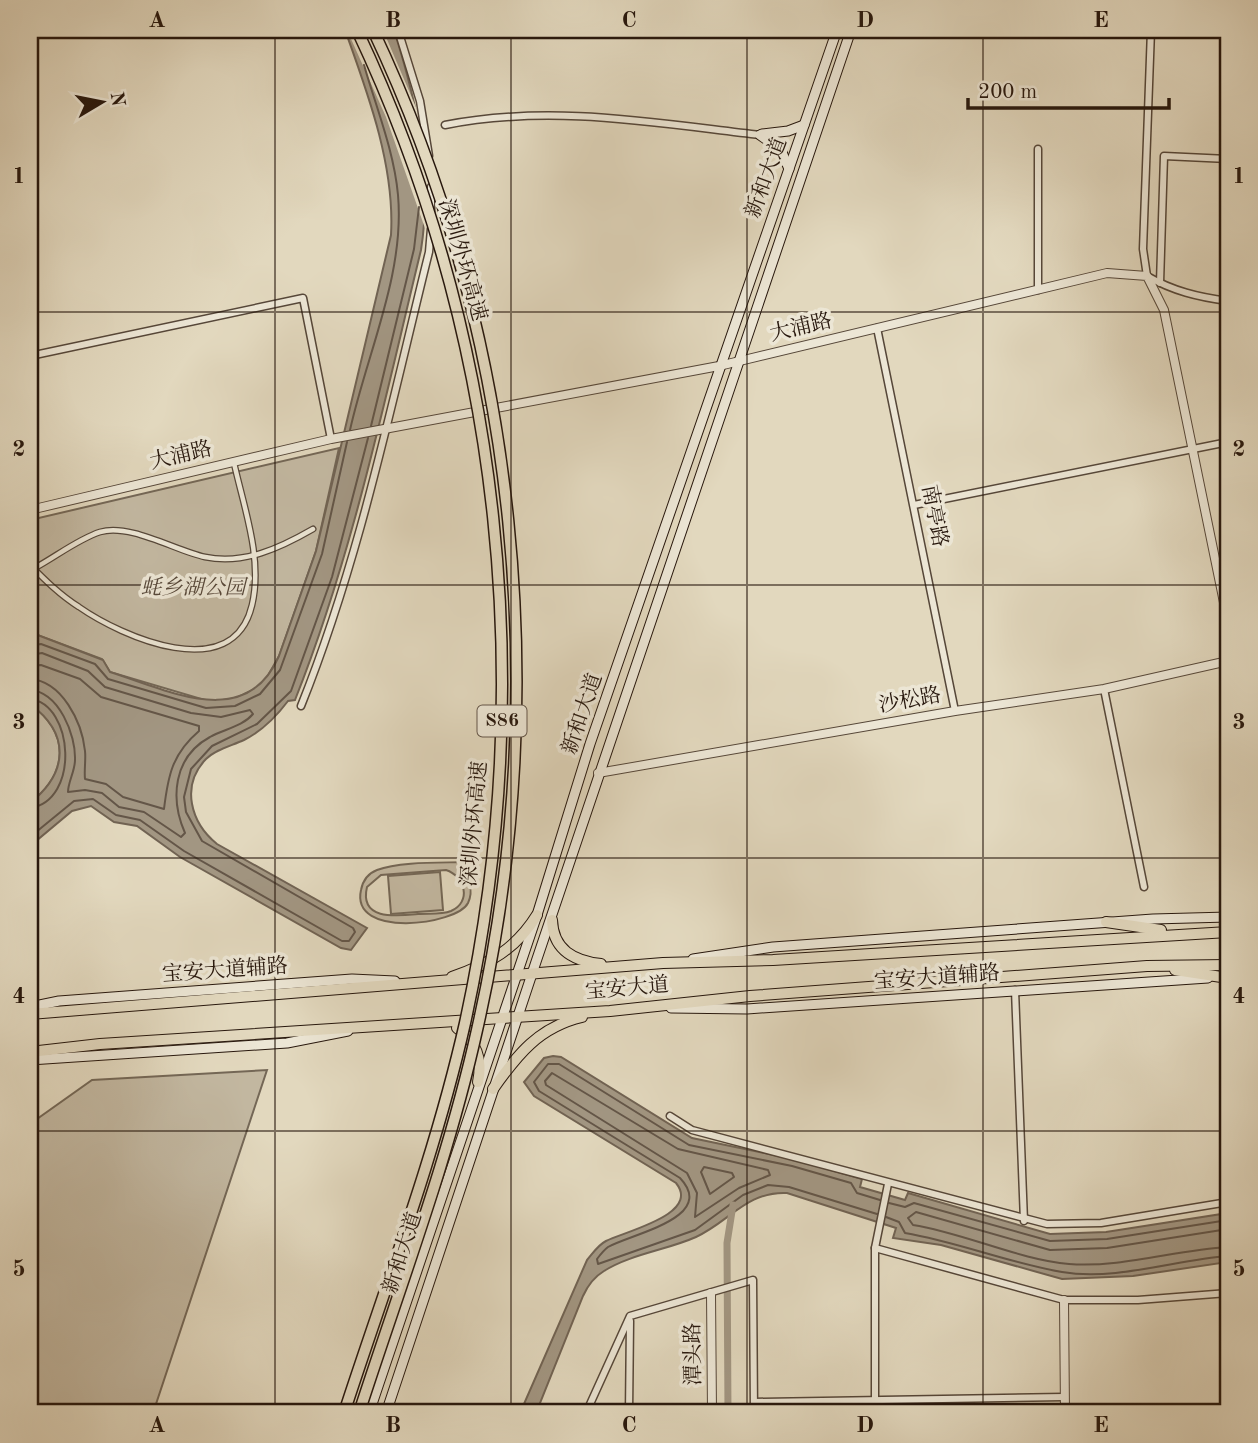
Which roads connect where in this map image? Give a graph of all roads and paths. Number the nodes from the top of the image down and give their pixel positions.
1 (358, 30) edge
2 (373, 30) edge
3 (398, 30) edge
4 (837, 30) edge
5 (851, 30) edge
6 (1151, 30) edge
7 (445, 125) dead end
8 (804, 125) junction
9 (760, 135) junction
10 (1038, 149) dead end
11 (1228, 159) edge
12 (789, 169) junction
13 (1147, 275) junction
14 (1160, 283) junction
15 (1038, 290) junction
16 (1228, 301) edge
17 (877, 328) junction
18 (30, 356) edge
19 (737, 362) junction
20 (719, 366) junction
21 (381, 429) junction
22 (331, 439) junction
23 (1228, 442) edge
24 (1192, 449) junction
25 (233, 462) junction
26 (914, 505) junction
27 (30, 510) edge
28 (313, 529) dead end
29 (254, 555) junction
30 (32, 567) edge
31 (1224, 576) edge
32 (1228, 622) edge
33 (1228, 661) edge
34 (1104, 689) junction
35 (301, 706) dead end
36 (955, 711) junction
37 (598, 773) junction
38 (1144, 887) dead end
39 (537, 915) junction
40 (1228, 917) edge
41 (552, 920) junction
42 (1106, 922) junction
43 (1228, 932) edge
44 (1186, 933) junction
45 (663, 963) junction
46 (1228, 965) edge
47 (1147, 966) junction
48 (626, 967) junction
49 (533, 975) junction
50 (516, 976) junction
51 (1228, 978) edge
52 (424, 982) junction
53 (438, 982) junction
54 (1014, 990) junction
55 (30, 1007) edge
56 (648, 1008) junction
57 (610, 1011) junction
58 (30, 1014) edge
59 (518, 1017) junction
60 (501, 1018) junction
61 (440, 1023) junction
62 (359, 1029) junction
63 (30, 1052) edge
64 (30, 1060) edge
65 (478, 1082) junction
66 (493, 1089) junction
67 (670, 1116) dead end
68 (888, 1184) junction
69 (1228, 1202) edge
70 (1024, 1221) junction
71 (875, 1248) junction
72 (711, 1293) junction
73 (1228, 1293) edge
74 (1064, 1300) junction
75 (630, 1316) junction
76 (1065, 1397) junction
77 (875, 1400) junction
78 (755, 1402) junction
79 (344, 1413) edge
80 (359, 1413) edge
81 (369, 1413) edge
82 (386, 1413) edge
83 (586, 1413) edge
84 (629, 1413) edge
85 (712, 1413) edge
86 (754, 1413) edge
87 (1065, 1413) edge

1 - 79 highway, 深圳外环高速 / S86, bridge
2 - 80 highway, 深圳外环高速 / S86, bridge
3 - 21 street
4 - 8 main road, 新和大道
5 - 19 main road, 新和大道
6 - 13 street
7 - 9 street
8 - 9 main road
8 - 12 main road, 新和大道
9 - 12 main road
10 - 15 street
11 - 14 street
12 - 20 main road, 新和大道
13 - 14 street, 大浦路
13 - 15 street, 大浦路
13 - 24 street
14 - 16 street, 大浦路
15 - 17 street, 大浦路
17 - 19 street, 大浦路
17 - 26 street, 南亭路
18 - 22 street
19 - 20 street, 大浦路
19 - 37 main road, 新和大道
20 - 21 street, 大浦路
20 - 39 main road, 新和大道
21 - 22 street, 大浦路
21 - 35 street
22 - 25 street, 大浦路
23 - 24 street
24 - 26 street
24 - 31 street
25 - 27 street, 大浦路
25 - 29 street
26 - 36 street, 南亭路
28 - 29 street
29 - 30 street
29 - 30 street
31 - 32 street
33 - 34 street, 沙松路
34 - 36 street, 沙松路
34 - 38 street
36 - 37 street, 沙松路
37 - 41 main road, 新和大道
39 - 50 main road, 新和大道
39 - 53 main road
40 - 42 main road, 宝安大道辅路
41 - 48 main road
41 - 49 main road, 新和大道
42 - 44 main road
42 - 45 main road, 宝安大道辅路
43 - 44 main road, 宝安大道
44 - 45 main road, 宝安大道
45 - 48 main road, 宝安大道
46 - 47 main road, 宝安大道
47 - 51 main road
47 - 56 main road, 宝安大道
48 - 49 main road, 宝安大道
49 - 50 main road, 宝安大道
49 - 59 main road, 新和大道
50 - 53 main road, 宝安大道
50 - 60 main road, 新和大道
51 - 54 main road, 宝安大道辅路
52 - 53 main road, 宝安大道
52 - 55 main road, 宝安大道辅路
52 - 58 main road, 宝安大道
54 - 56 main road, 宝安大道辅路
54 - 70 street
56 - 57 main road, 宝安大道
57 - 59 main road, 宝安大道
57 - 66 main road
59 - 60 main road, 宝安大道
59 - 66 main road, 新和大道
60 - 61 main road, 宝安大道
60 - 65 main road, 新和大道
61 - 62 main road, 宝安大道
61 - 65 main road
62 - 63 main road, 宝安大道
62 - 64 main road
65 - 81 main road, 新和大道
66 - 82 main road, 新和大道
67 - 68 street
68 - 70 street
68 - 71 street
69 - 70 street
71 - 74 street
71 - 77 street
72 - 75 street
72 - 78 street
72 - 85 street, 潭头路
73 - 74 street
74 - 76 street
75 - 83 street
75 - 84 street
76 - 77 street
76 - 87 street
77 - 78 street
78 - 86 street

